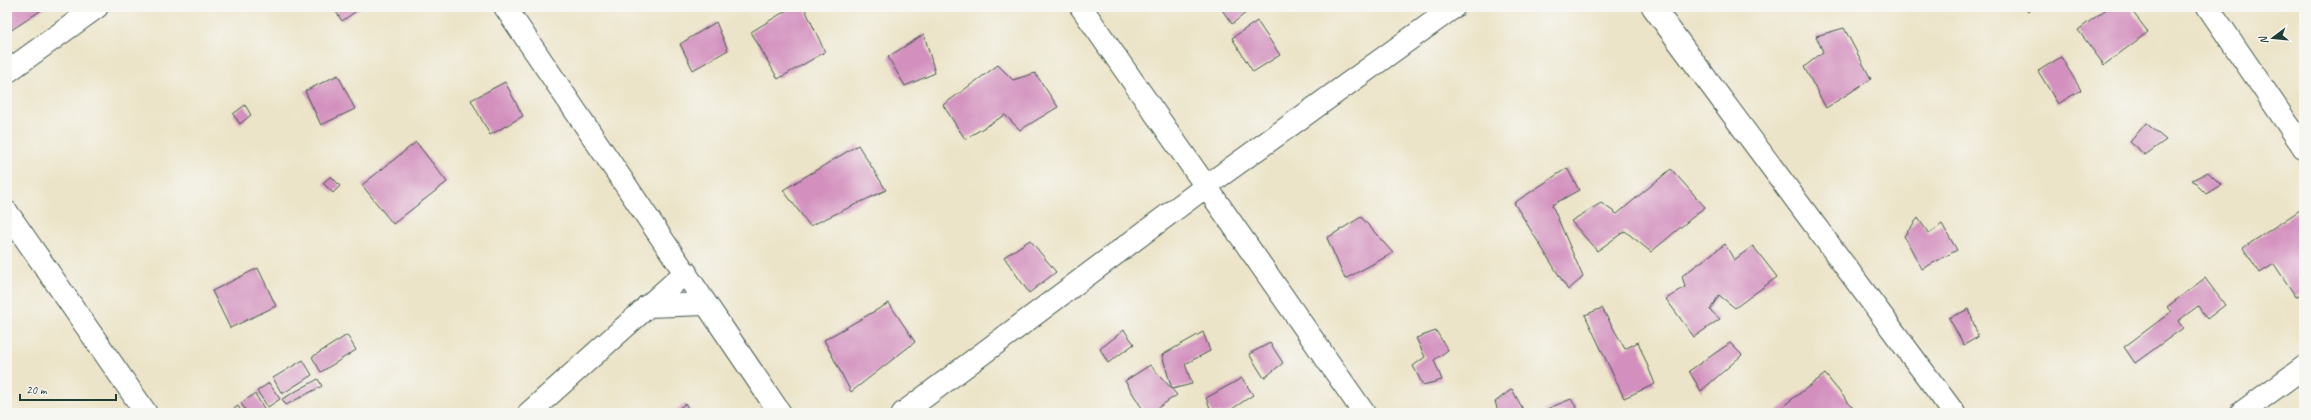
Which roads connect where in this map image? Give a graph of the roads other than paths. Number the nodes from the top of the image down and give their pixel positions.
1 (98, 7) edge
2 (505, 7) edge
3 (1081, 7) edge
4 (1454, 7) edge
5 (1653, 7) edge
6 (2208, 7) edge
7 (7, 72) edge
8 (2304, 148) edge
9 (1205, 186) junction
10 (7, 212) edge
11 (686, 272) junction
12 (706, 304) junction
13 (647, 306) junction
14 (2304, 367) edge
15 (146, 413) edge
16 (530, 413) edge
17 (780, 413) edge
18 (903, 413) edge
19 (1364, 413) edge
20 (1954, 413) edge
21 (2241, 413) edge

1 - 7 street
2 - 11 street
3 - 9 street
4 - 9 street
5 - 20 street
6 - 8 street
9 - 18 street
9 - 19 street
10 - 15 street
11 - 12 street
11 - 13 street
12 - 13 street
12 - 17 street
13 - 16 street
14 - 21 street

